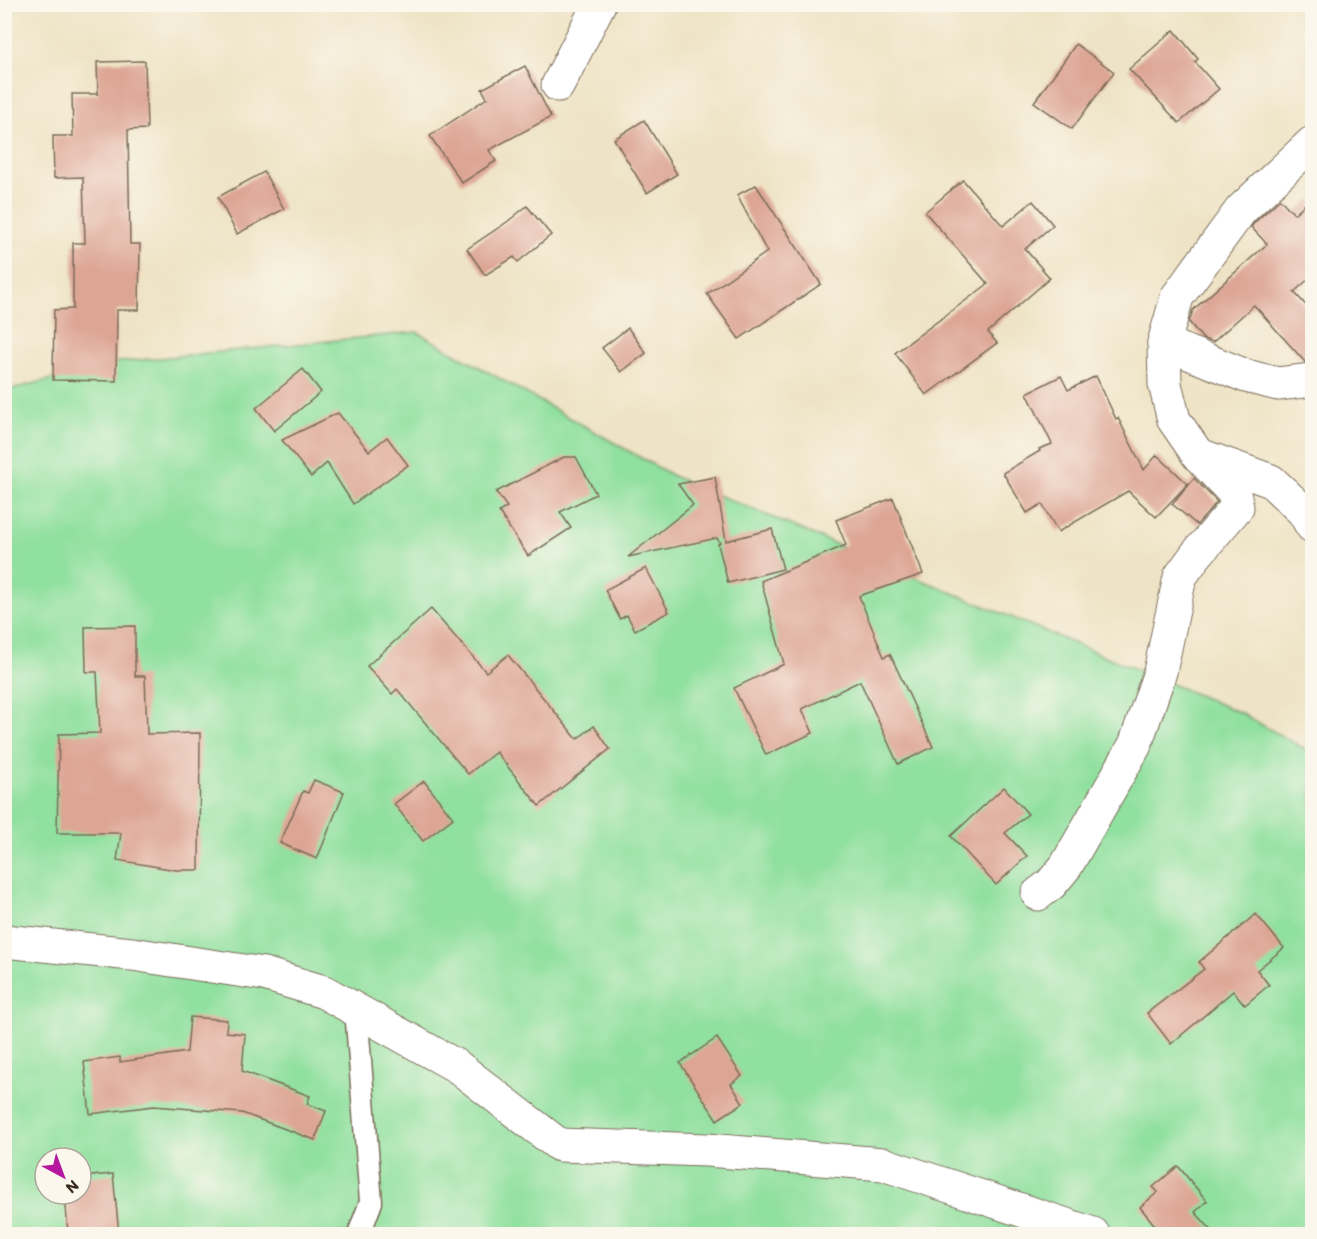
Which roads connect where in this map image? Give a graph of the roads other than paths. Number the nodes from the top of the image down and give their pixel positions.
1 (599, 4) edge
2 (558, 85) dead end
3 (1312, 143) edge
4 (1164, 343) junction
5 (1312, 380) edge
6 (1198, 455) junction
7 (1312, 526) edge
8 (1038, 894) dead end
9 (4, 941) edge
10 (356, 1010) junction
11 (359, 1234) edge
12 (1093, 1234) edge

1 - 2 street
3 - 4 street
4 - 5 street
4 - 6 street
6 - 7 street
6 - 8 street
9 - 10 street
10 - 11 lane
10 - 12 street

